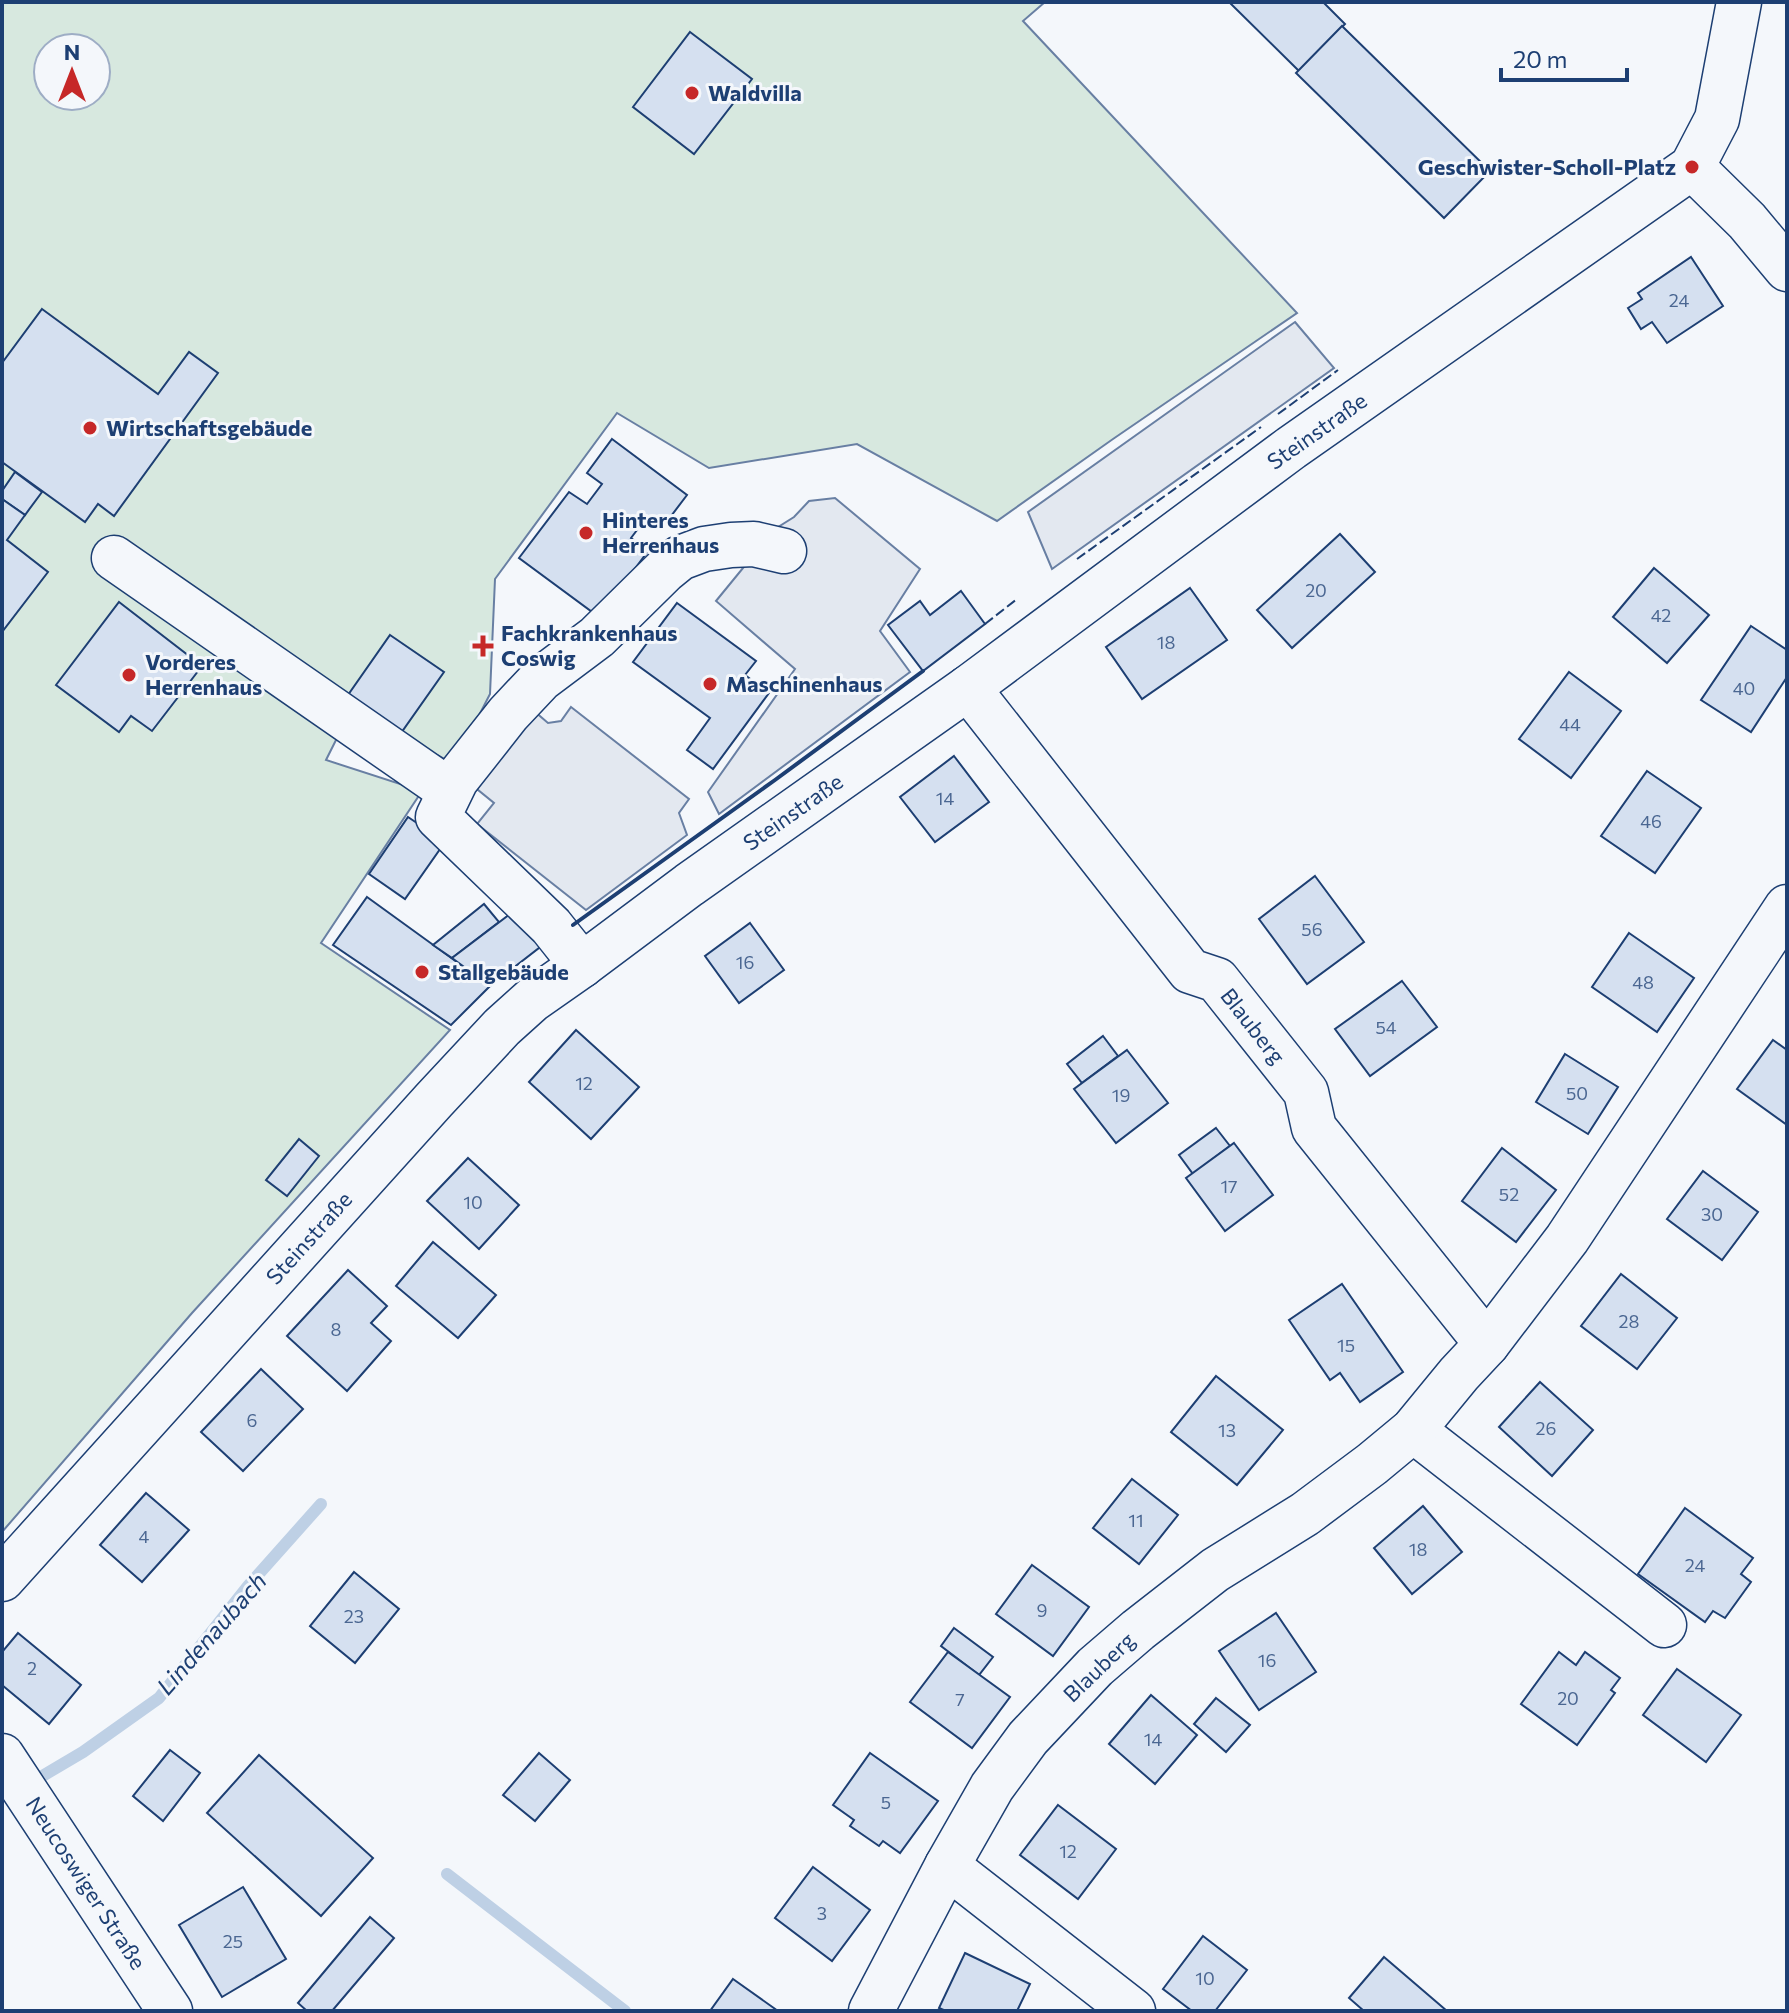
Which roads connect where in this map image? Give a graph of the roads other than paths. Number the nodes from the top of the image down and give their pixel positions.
1 (1739, 2) edge
2 (1692, 167) junction
3 (1787, 269) edge
4 (784, 551) dead end
5 (114, 558) dead end
6 (968, 688) junction
7 (450, 791) junction
8 (1787, 907) edge
9 (582, 965) junction
10 (1487, 1344) junction
11 (1413, 1430) junction
12 (2, 1579) edge
13 (1664, 1625) dead end
14 (2, 1756) edge
15 (947, 1866) junction
16 (170, 2011) edge
17 (871, 2011) edge
18 (1133, 2011) edge

1 - 2 street
2 - 3 street
2 - 6 street, Steinstraße
4 - 7 street
5 - 7 street
6 - 9 street, Steinstraße
6 - 10 street, Blauberg
7 - 9 street
8 - 10 street, Blauberg
9 - 12 street, Steinstraße
10 - 11 street, Blauberg
11 - 13 street
11 - 15 street, Blauberg
14 - 16 street, Neucoswiger Straße
15 - 17 street, Blauberg
15 - 18 street

